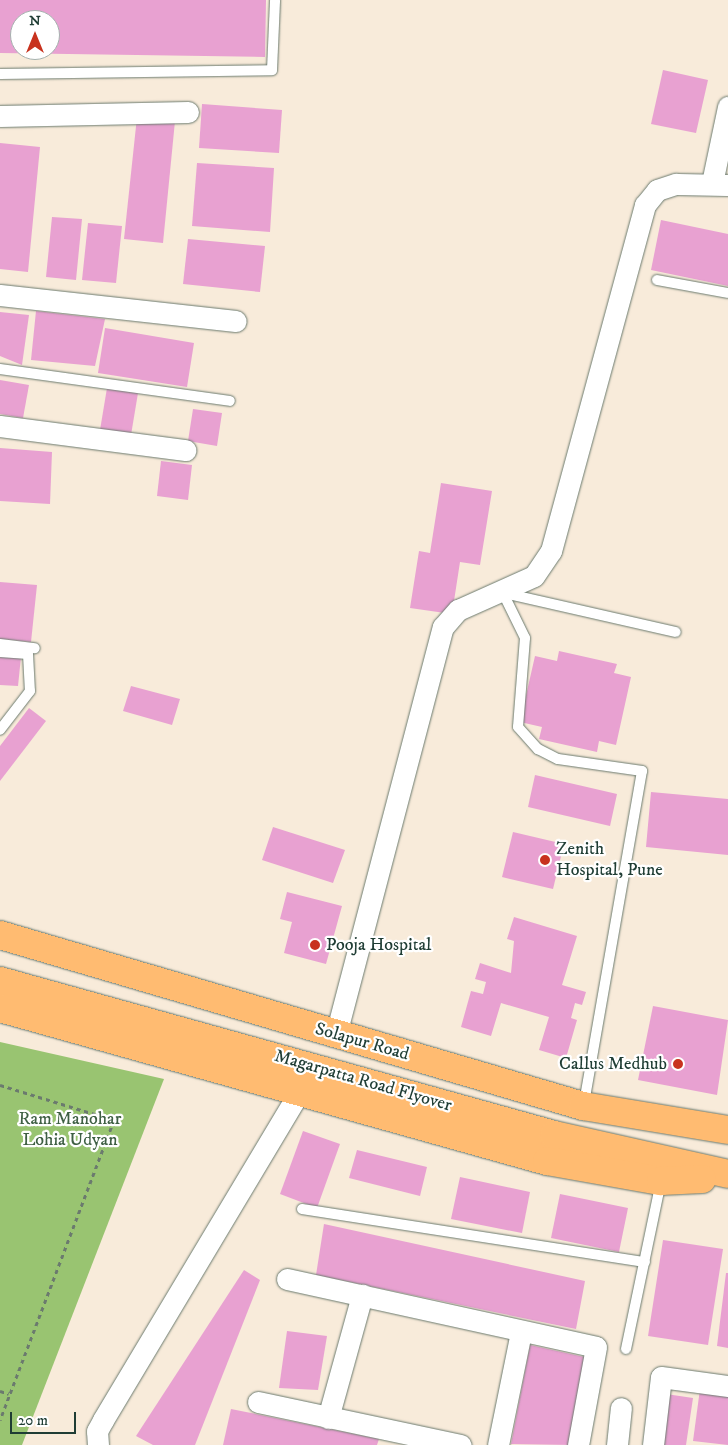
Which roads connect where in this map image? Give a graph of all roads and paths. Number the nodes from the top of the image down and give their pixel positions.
1 (274, 0) edge
2 (0, 74) edge
3 (728, 107) edge
4 (188, 112) dead end
5 (0, 116) edge
6 (720, 184) edge
7 (657, 280) dead end
8 (728, 293) edge
9 (0, 295) edge
10 (236, 321) dead end
11 (0, 369) edge
12 (230, 401) dead end
13 (0, 426) edge
14 (185, 450) dead end
15 (503, 592) junction
16 (676, 632) dead end
17 (0, 644) edge
18 (34, 648) dead end
19 (0, 652) edge
20 (0, 730) edge
21 (0, 935) edge
22 (0, 981) edge
23 (0, 1008) edge
24 (336, 1034) junction
25 (0, 1085) edge
26 (298, 1094) junction
27 (583, 1106) junction
28 (728, 1130) edge
29 (728, 1174) edge
30 (728, 1178) edge
31 (661, 1181) junction
32 (302, 1210) dead end
33 (645, 1262) junction
34 (287, 1279) dead end
35 (362, 1295) junction
36 (521, 1332) junction
37 (626, 1350) dead end
38 (728, 1386) edge
39 (0, 1391) edge
40 (9, 1394) junction
41 (258, 1402) dead end
42 (621, 1408) dead end
43 (328, 1418) junction
44 (0, 1420) edge
45 (401, 1439) edge
46 (94, 1440) edge
47 (460, 1445) edge
48 (498, 1445) edge
49 (578, 1445) edge
50 (617, 1445) edge
51 (653, 1445) edge

1 - 2 lane
3 - 6 street
4 - 5 street
6 - 15 street
7 - 8 lane
9 - 10 street
11 - 12 lane
13 - 14 street
15 - 16 lane
15 - 24 street
15 - 27 lane
17 - 18 lane
19 - 20 lane
21 - 24 highway, Solapur Road
22 - 29 highway, Magarpatta Road Flyover
23 - 26 highway
24 - 27 highway, Solapur Road
25 - 40 path
26 - 31 highway
26 - 46 street
27 - 28 highway, Solapur Road
30 - 31 highway
31 - 33 lane
32 - 33 lane
33 - 37 lane
34 - 35 street
35 - 36 street
35 - 43 street
36 - 48 street
36 - 49 street
38 - 51 street
39 - 40 path
40 - 44 path
41 - 43 street
42 - 50 street
43 - 45 street
45 - 47 street

